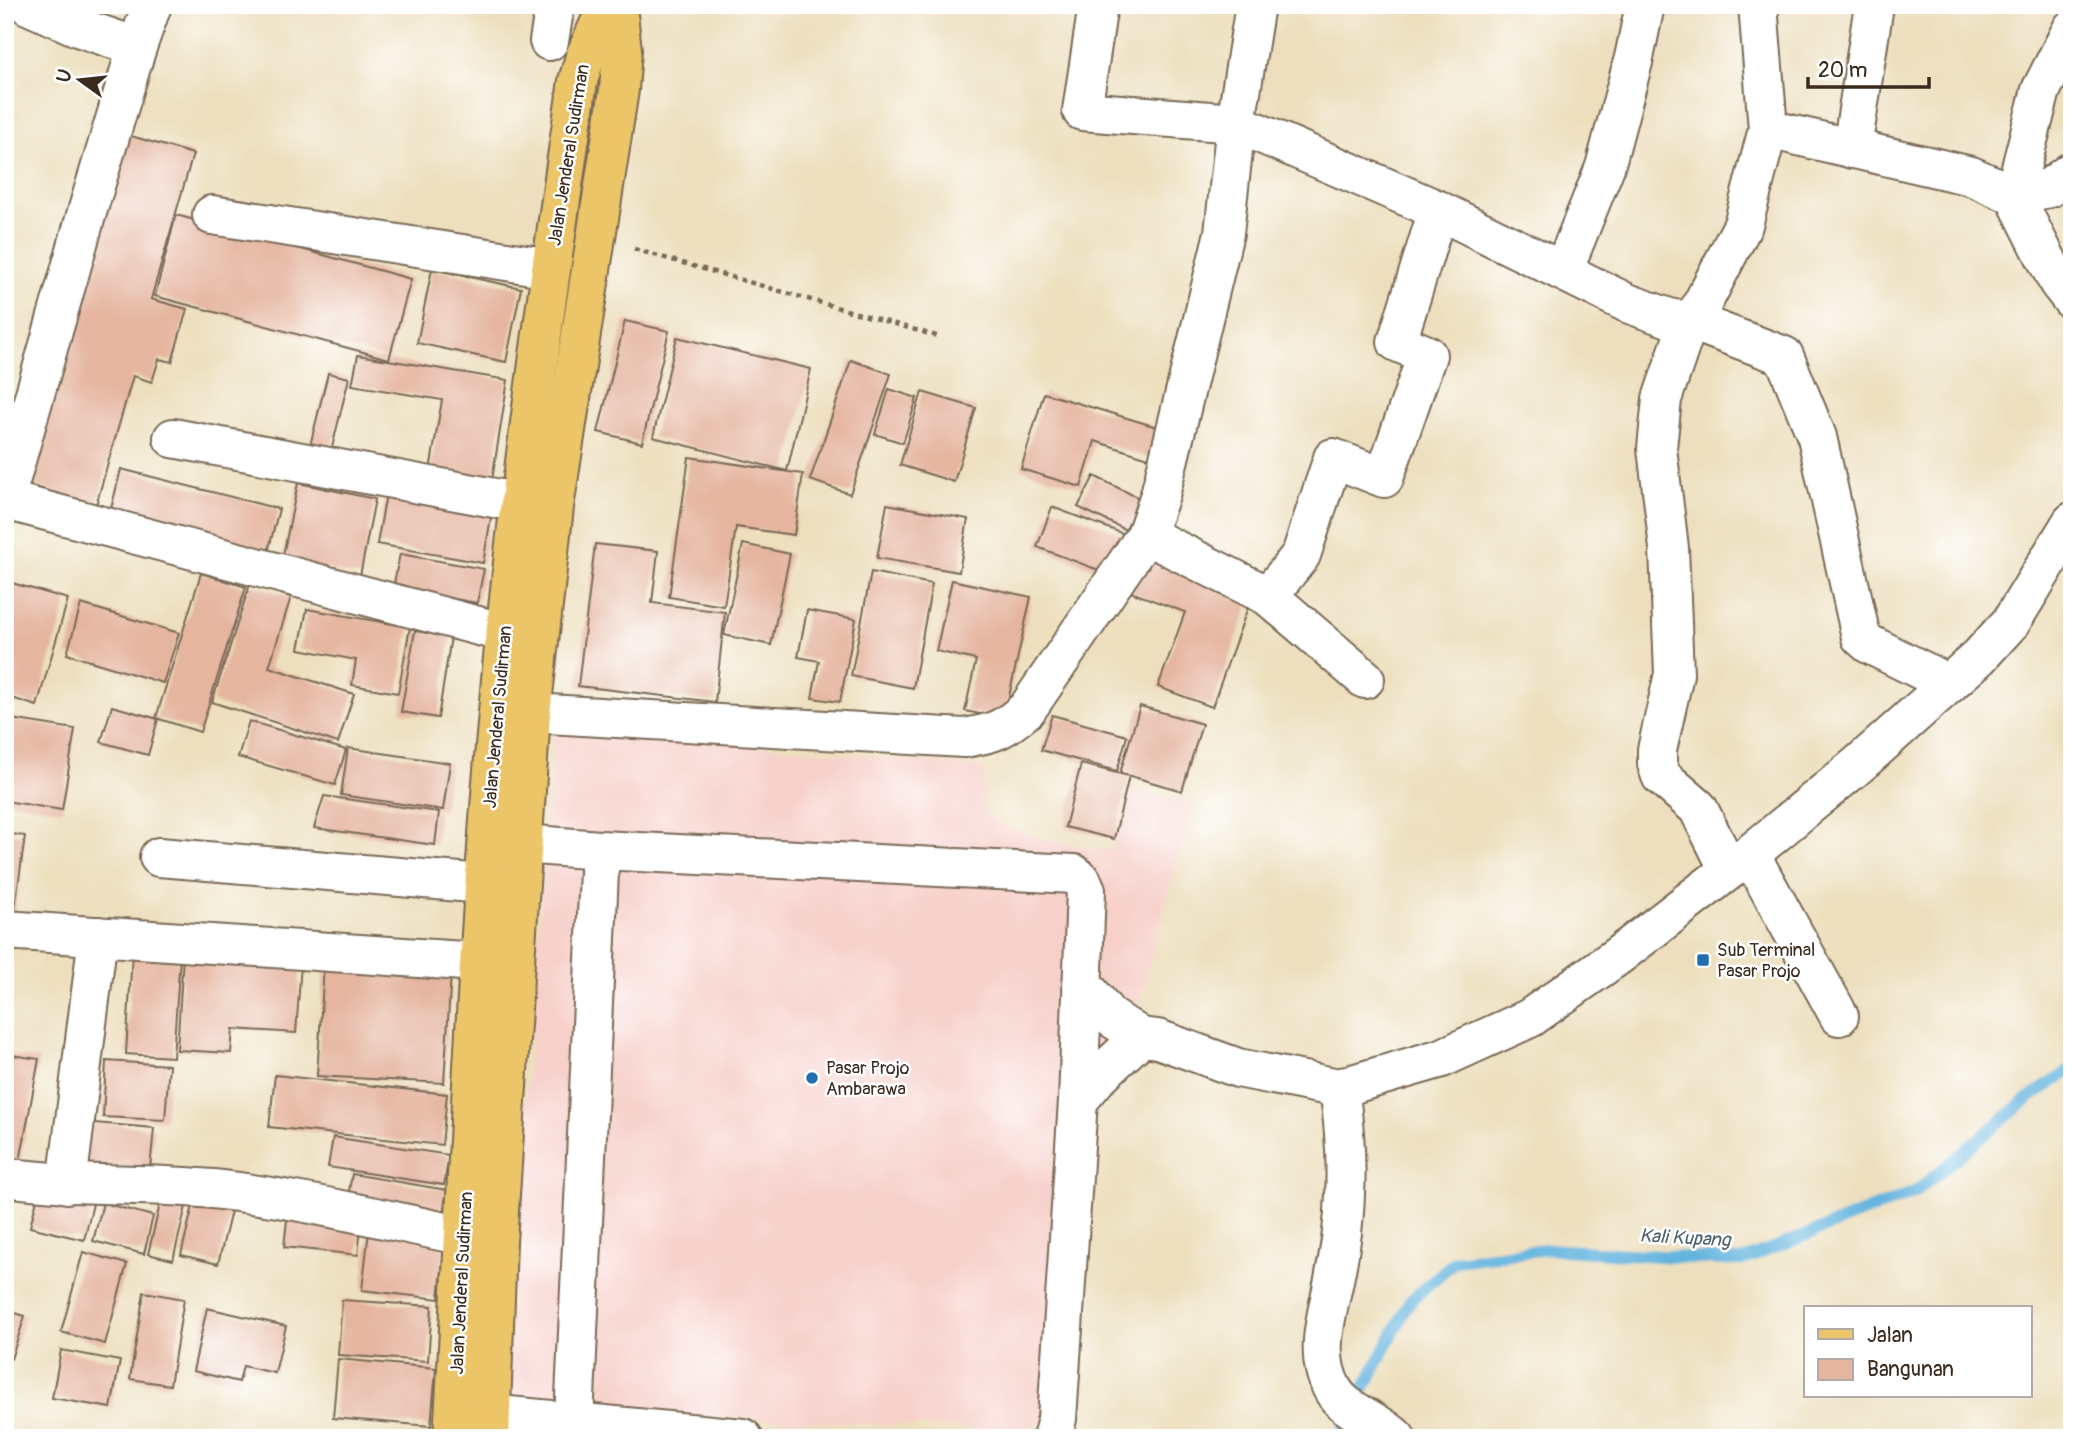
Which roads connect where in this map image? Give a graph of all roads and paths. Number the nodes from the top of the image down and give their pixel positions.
1 (28, 5) edge
2 (152, 5) edge
3 (608, 5) edge
4 (617, 5) edge
5 (1098, 5) edge
6 (1255, 5) edge
7 (1645, 5) edge
8 (1756, 5) edge
9 (1874, 5) edge
10 (2072, 29) edge
11 (138, 47) junction
12 (1236, 123) junction
13 (1768, 130) junction
14 (1852, 149) junction
15 (2072, 171) edge
16 (2014, 195) junction
17 (1438, 210) junction
18 (212, 215) dead end
19 (596, 238) junction
20 (551, 268) junction
21 (1563, 271) junction
22 (2072, 300) edge
23 (1694, 315) junction
24 (940, 337) dead end
25 (173, 438) dead end
26 (5, 500) edge
27 (521, 503) junction
28 (2072, 522) edge
29 (1146, 534) junction
30 (1268, 596) junction
31 (505, 634) junction
32 (1366, 679) dead end
33 (1949, 684) junction
34 (531, 713) junction
35 (522, 844) junction
36 (600, 850) junction
37 (159, 858) dead end
38 (1739, 862) junction
39 (484, 884) junction
40 (5, 930) edge
41 (98, 936) junction
42 (478, 962) junction
43 (1082, 983) junction
44 (1839, 1016) dead end
45 (1141, 1037) junction
46 (1339, 1088) junction
47 (1079, 1101) junction
48 (5, 1177) edge
49 (66, 1184) junction
50 (465, 1236) junction
51 (574, 1420) junction
52 (480, 1431) edge
53 (1390, 1432) edge
54 (743, 1438) edge
55 (1052, 1438) edge

1 - 11 street
2 - 11 street
3 - 20 main road, Jalan Jenderal Sudirman
4 - 19 main road, Jalan Jenderal Sudirman
5 - 12 street
6 - 12 street
7 - 21 street
8 - 13 street
8 - 23 street
9 - 14 street
10 - 16 street
11 - 26 street
12 - 17 street
12 - 29 street
13 - 14 street
13 - 23 street
14 - 16 street
15 - 16 street
16 - 22 street
17 - 21 street
17 - 30 street
18 - 20 street
19 - 24 path
19 - 34 main road, Jalan Jenderal Sudirman
20 - 27 main road, Jalan Jenderal Sudirman
21 - 23 street
23 - 33 street
23 - 38 street
25 - 27 street
26 - 31 street
27 - 31 main road, Jalan Jenderal Sudirman
28 - 33 street
29 - 30 street
29 - 34 street
30 - 32 street
31 - 39 main road, Jalan Jenderal Sudirman
33 - 38 street
34 - 35 main road, Jalan Jenderal Sudirman
35 - 36 street
35 - 52 main road, Jalan Jenderal Sudirman
36 - 43 street
36 - 51 street
37 - 39 street
38 - 44 street
38 - 46 street
39 - 42 main road, Jalan Jenderal Sudirman
40 - 41 street
41 - 42 street
41 - 49 street
42 - 50 main road, Jalan Jenderal Sudirman
43 - 45 street
43 - 47 street
45 - 46 street
45 - 47 street
46 - 53 street
47 - 55 street
48 - 49 street
49 - 50 street
50 - 52 main road, Jalan Jenderal Sudirman
51 - 52 street
51 - 54 street

